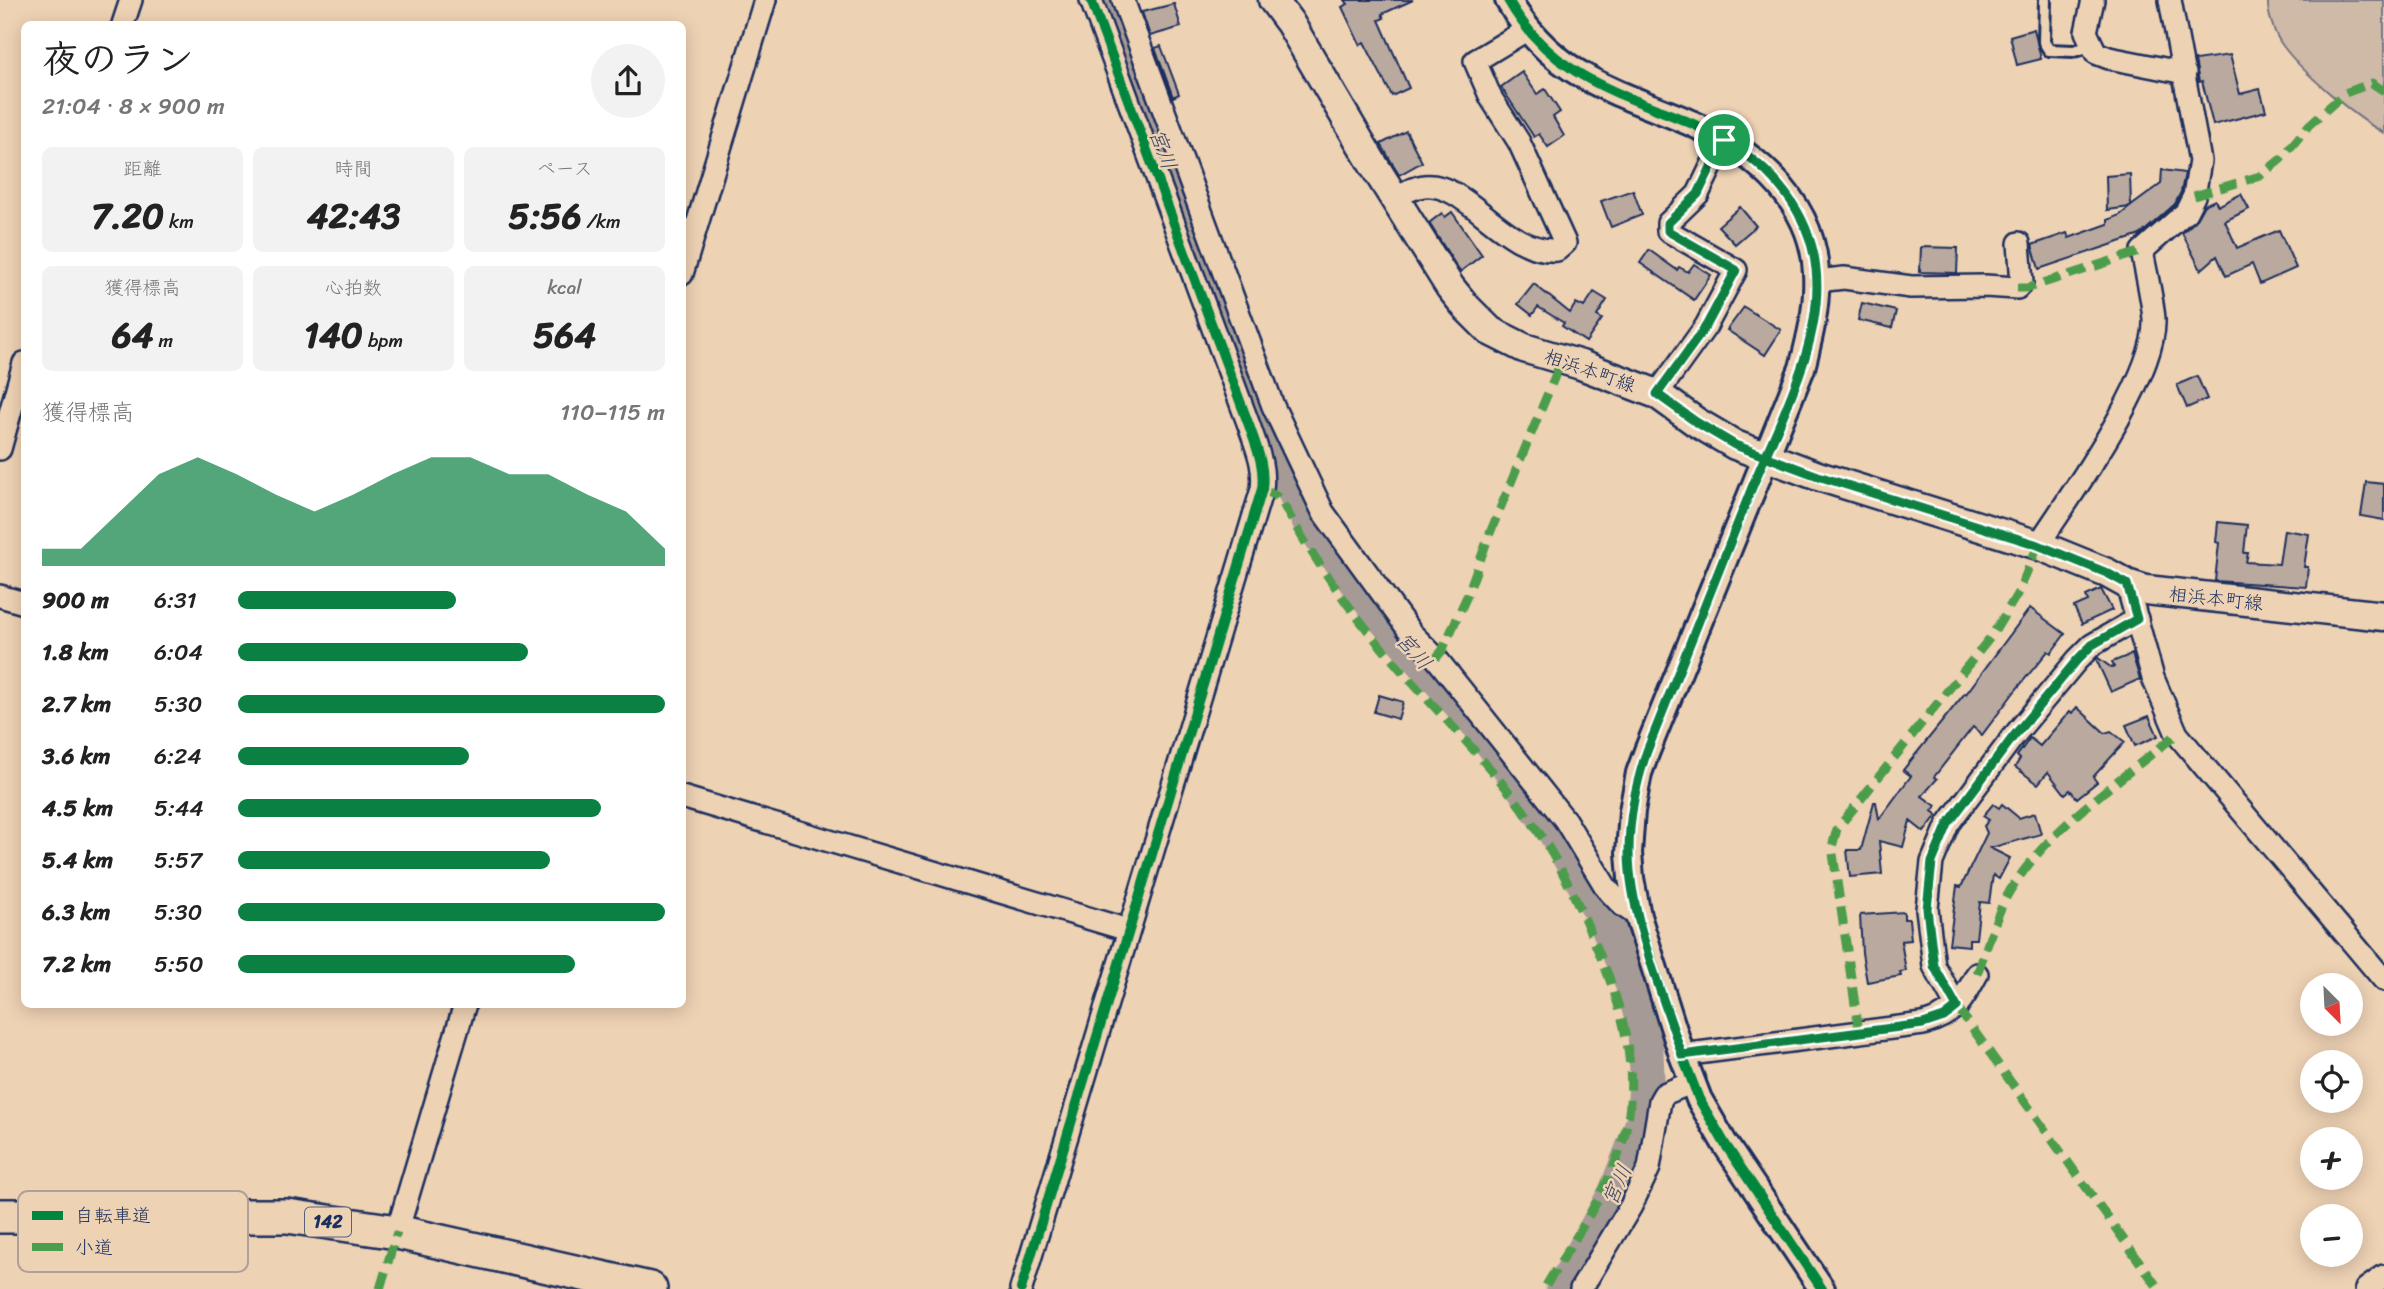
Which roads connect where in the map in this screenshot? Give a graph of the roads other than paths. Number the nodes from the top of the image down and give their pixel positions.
1 (131, 0) edge
2 (765, 0) edge
3 (1124, 0) edge
4 (1273, 0) edge
5 (1508, 0) edge
6 (2045, 0) edge
7 (2092, 0) edge
8 (2170, 0) edge
9 (1099, 4) edge
10 (124, 21) edge
11 (1528, 29) junction
12 (2091, 46) junction
13 (2185, 73) junction
14 (1724, 140) junction
15 (1394, 199) junction
16 (2019, 243) dead end
17 (686, 261) edge
18 (1817, 281) junction
19 (21, 374) edge
20 (1657, 394) junction
21 (0, 449) edge
22 (1765, 455) junction
23 (2038, 545) junction
24 (2127, 584) junction
25 (0, 596) edge
26 (21, 602) edge
27 (2384, 616) edge
28 (2137, 619) junction
29 (686, 798) edge
30 (1639, 916) junction
31 (1128, 930) junction
32 (1977, 974) dead end
33 (2384, 980) edge
34 (1957, 1007) junction
35 (464, 1008) edge
36 (1682, 1055) junction
37 (1693, 1082) junction
38 (0, 1216) edge
39 (18, 1216) edge
40 (248, 1216) edge
41 (397, 1232) junction
42 (2384, 1276) edge
43 (650, 1289) edge
44 (1021, 1289) edge
45 (1581, 1289) edge
46 (1822, 1289) edge
47 (2366, 1289) edge

1 - 10 street
2 - 17 street
3 - 30 street
4 - 15 main road, 相浜本町線
5 - 11 street
6 - 12 lane
7 - 12 street
8 - 13 street
9 - 31 street
11 - 14 street
11 - 15 street
12 - 13 street
13 - 23 street
14 - 18 street
14 - 20 street
15 - 20 main road, 相浜本町線
16 - 18 street
18 - 22 street
19 - 21 street
20 - 22 main road, 相浜本町線
22 - 23 main road, 相浜本町線
22 - 30 street
23 - 24 main road, 相浜本町線
24 - 27 main road, 相浜本町線
24 - 28 street
25 - 26 street
28 - 33 street
28 - 34 street
29 - 31 street
30 - 36 street
31 - 44 street
32 - 34 street
34 - 36 street
35 - 41 street
36 - 37 street
37 - 45 street
37 - 46 street
38 - 39 highway, 142
40 - 41 highway, 142
41 - 43 highway, 142
42 - 47 street

